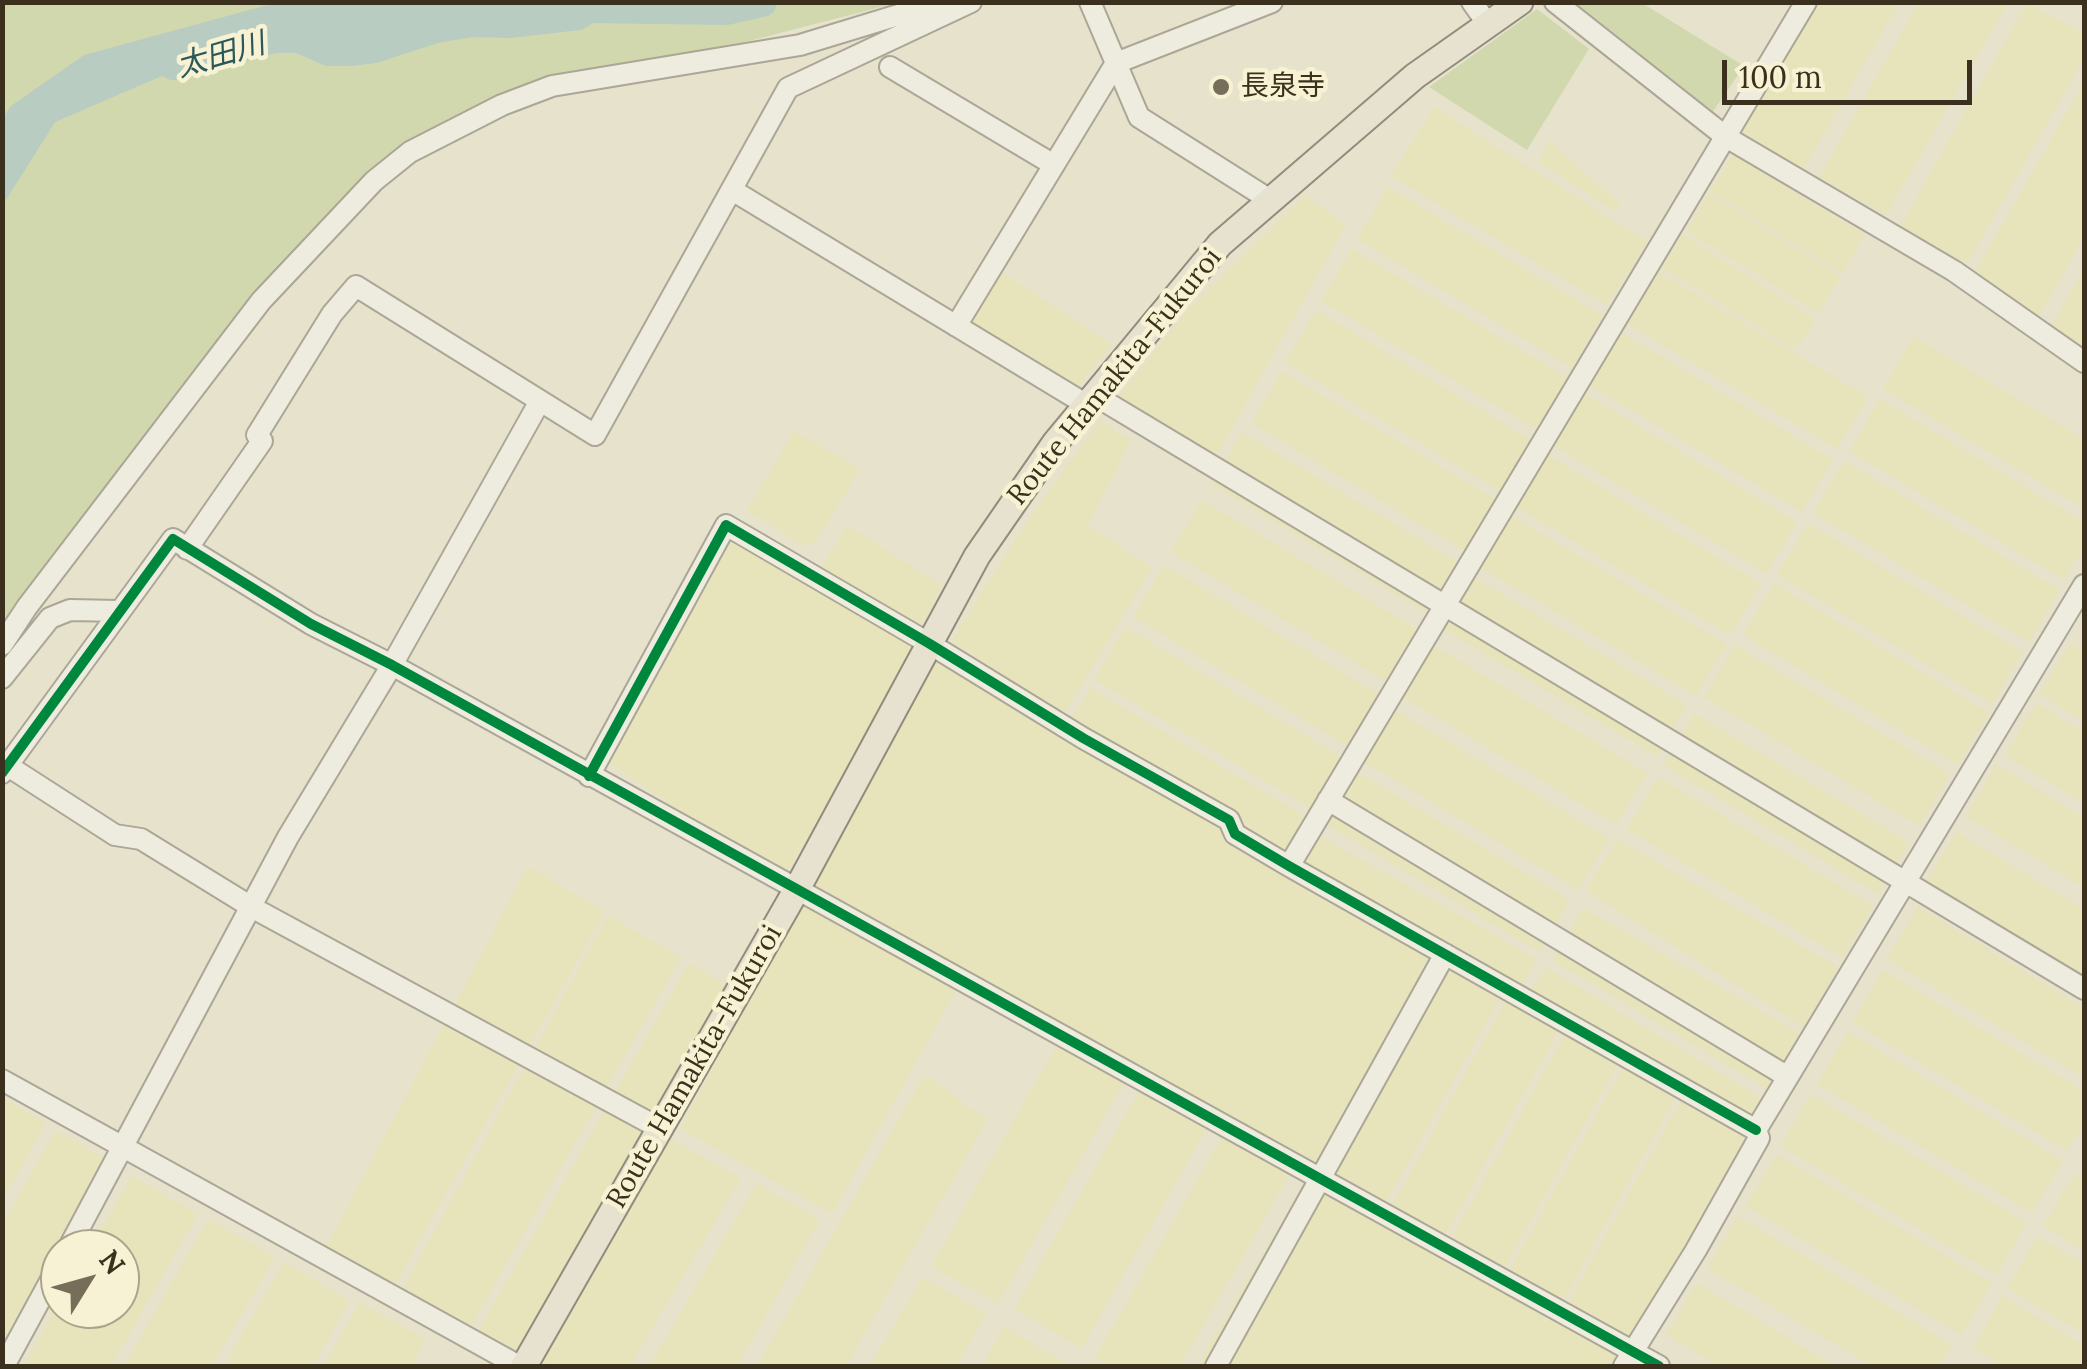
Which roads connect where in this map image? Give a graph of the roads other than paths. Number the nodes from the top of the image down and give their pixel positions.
1 (941, 2) edge
2 (972, 2) edge
3 (1090, 2) edge
4 (1272, 2) edge
5 (1520, 2) edge
6 (1555, 2) edge
7 (1806, 2) edge
8 (1480, 13) edge
9 (1116, 62) junction
10 (890, 67) dead end
11 (1726, 137) junction
12 (1054, 165) junction
13 (732, 190) junction
14 (1270, 200) junction
15 (956, 326) junction
16 (2084, 362) edge
17 (1090, 400) junction
18 (540, 401) junction
19 (187, 549) junction
20 (2084, 585) edge
21 (1444, 605) junction
22 (120, 611) junction
23 (930, 644) junction
24 (2, 645) edge
25 (392, 664) junction
26 (2, 678) edge
27 (5, 770) edge
28 (589, 776) junction
29 (1328, 800) junction
30 (1289, 866) junction
31 (1908, 882) junction
32 (797, 890) junction
33 (253, 908) junction
34 (1445, 954) junction
35 (2084, 989) edge
36 (1788, 1077) junction
37 (2, 1080) edge
38 (659, 1128) junction
39 (1756, 1130) junction
40 (122, 1147) junction
41 (1320, 1179) junction
42 (79, 1229) edge
43 (40, 1300) edge
44 (1629, 1359) edge
45 (4, 1366) edge
46 (522, 1366) edge
47 (1216, 1366) edge
48 (1659, 1366) edge

1 - 24 street
2 - 13 street
3 - 9 street
4 - 9 street
5 - 8 main road, Route Hamakita-Fukuroi
6 - 11 street
7 - 11 street
8 - 14 main road, Route Hamakita-Fukuroi
9 - 12 street
9 - 14 street
10 - 12 street
11 - 16 street
11 - 21 street
12 - 15 street
13 - 15 street
13 - 18 street
14 - 17 main road, Route Hamakita-Fukuroi
15 - 17 street
17 - 21 street
17 - 23 main road, Route Hamakita-Fukuroi
18 - 19 street
18 - 25 street
19 - 22 street
19 - 25 street
20 - 31 street
21 - 29 street
21 - 31 street
22 - 26 street
22 - 27 street
23 - 28 street
23 - 30 street
23 - 32 main road, Route Hamakita-Fukuroi
25 - 28 street
25 - 33 street
27 - 33 street
28 - 32 street
29 - 30 street
29 - 36 street
30 - 34 street
31 - 35 street
31 - 36 street
32 - 38 main road, Route Hamakita-Fukuroi
32 - 41 street
33 - 38 street
33 - 40 street
34 - 39 street
34 - 41 street
36 - 39 street
37 - 40 street
38 - 46 main road, Route Hamakita-Fukuroi
39 - 44 street
40 - 42 street
40 - 46 street
41 - 44 street
41 - 47 street
43 - 45 street
44 - 48 street

